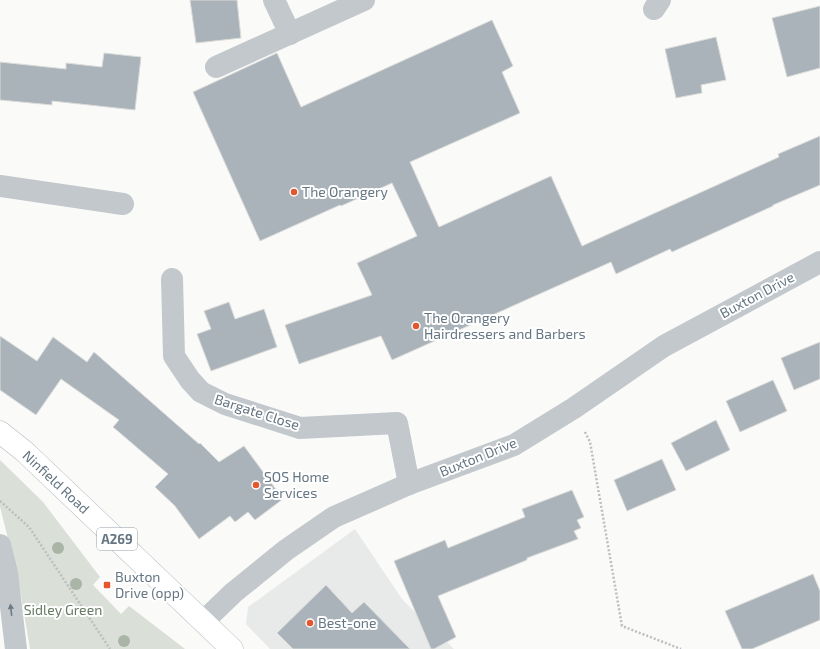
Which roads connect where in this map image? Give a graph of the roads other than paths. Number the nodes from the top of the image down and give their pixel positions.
1 (274, 0) edge
2 (364, 0) edge
3 (290, 34) junction
4 (216, 67) dead end
5 (0, 186) edge
6 (124, 204) dead end
7 (820, 262) edge
8 (172, 279) dead end
9 (0, 432) edge
10 (409, 484) junction
11 (0, 545) edge
12 (204, 621) junction
13 (16, 649) edge
14 (232, 649) edge

1 - 3 street
2 - 3 street
3 - 4 street
5 - 6 street
7 - 10 street, Buxton Drive
8 - 10 street, Bargate Close
9 - 12 main road, Ninfield Road / A269
10 - 12 street, Buxton Drive
13 -> 11 street
12 - 14 main road, Ninfield Road / A269

